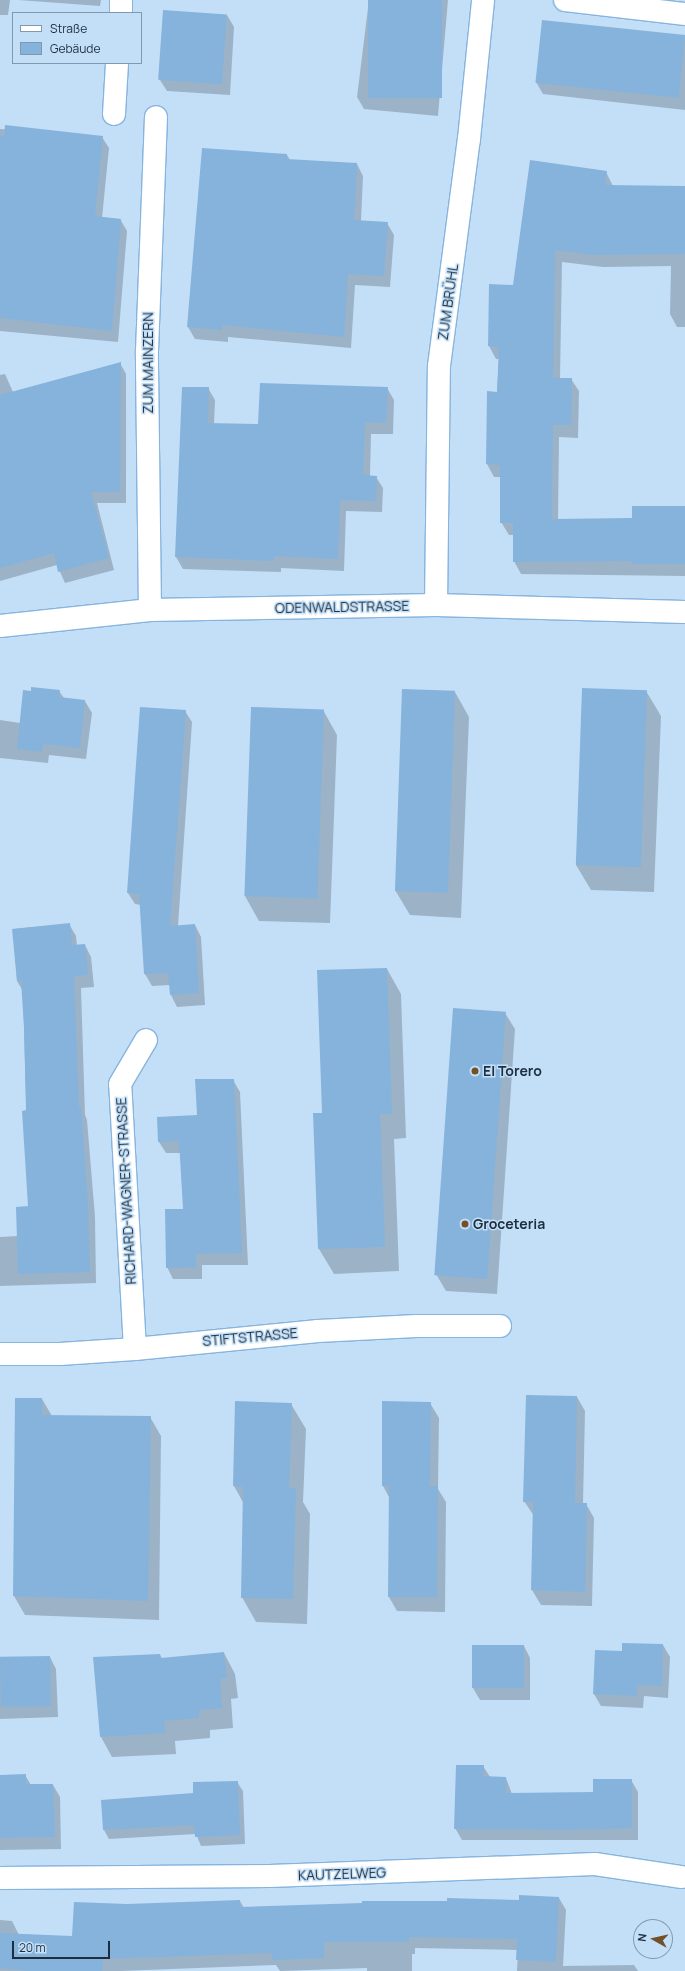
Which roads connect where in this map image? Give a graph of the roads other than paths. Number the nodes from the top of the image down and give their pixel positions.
1 (122, 0) edge
2 (483, 0) edge
3 (565, 0) edge
4 (121, 12) edge
5 (685, 14) edge
6 (117, 64) edge
7 (114, 114) dead end
8 (156, 117) dead end
9 (436, 605) junction
10 (150, 610) junction
11 (685, 612) edge
12 (0, 626) edge
13 (146, 1040) dead end
14 (500, 1326) dead end
15 (135, 1348) junction
16 (0, 1354) edge
17 (682, 1877) dead end
18 (0, 1878) edge

1 - 4 street
2 - 9 street, ZUM BRÜHL
3 - 5 street
6 - 7 street
8 - 10 street, ZUM MAINZERN
9 - 10 street, ODENWALDSTRASSE
9 - 11 street, ODENWALDSTRASSE
10 - 12 street, ODENWALDSTRASSE
13 - 15 street, RICHARD-WAGNER-STRASSE
14 - 15 street, STIFTSTRASSE
15 - 16 street, STIFTSTRASSE
17 - 18 street, KAUTZELWEG

